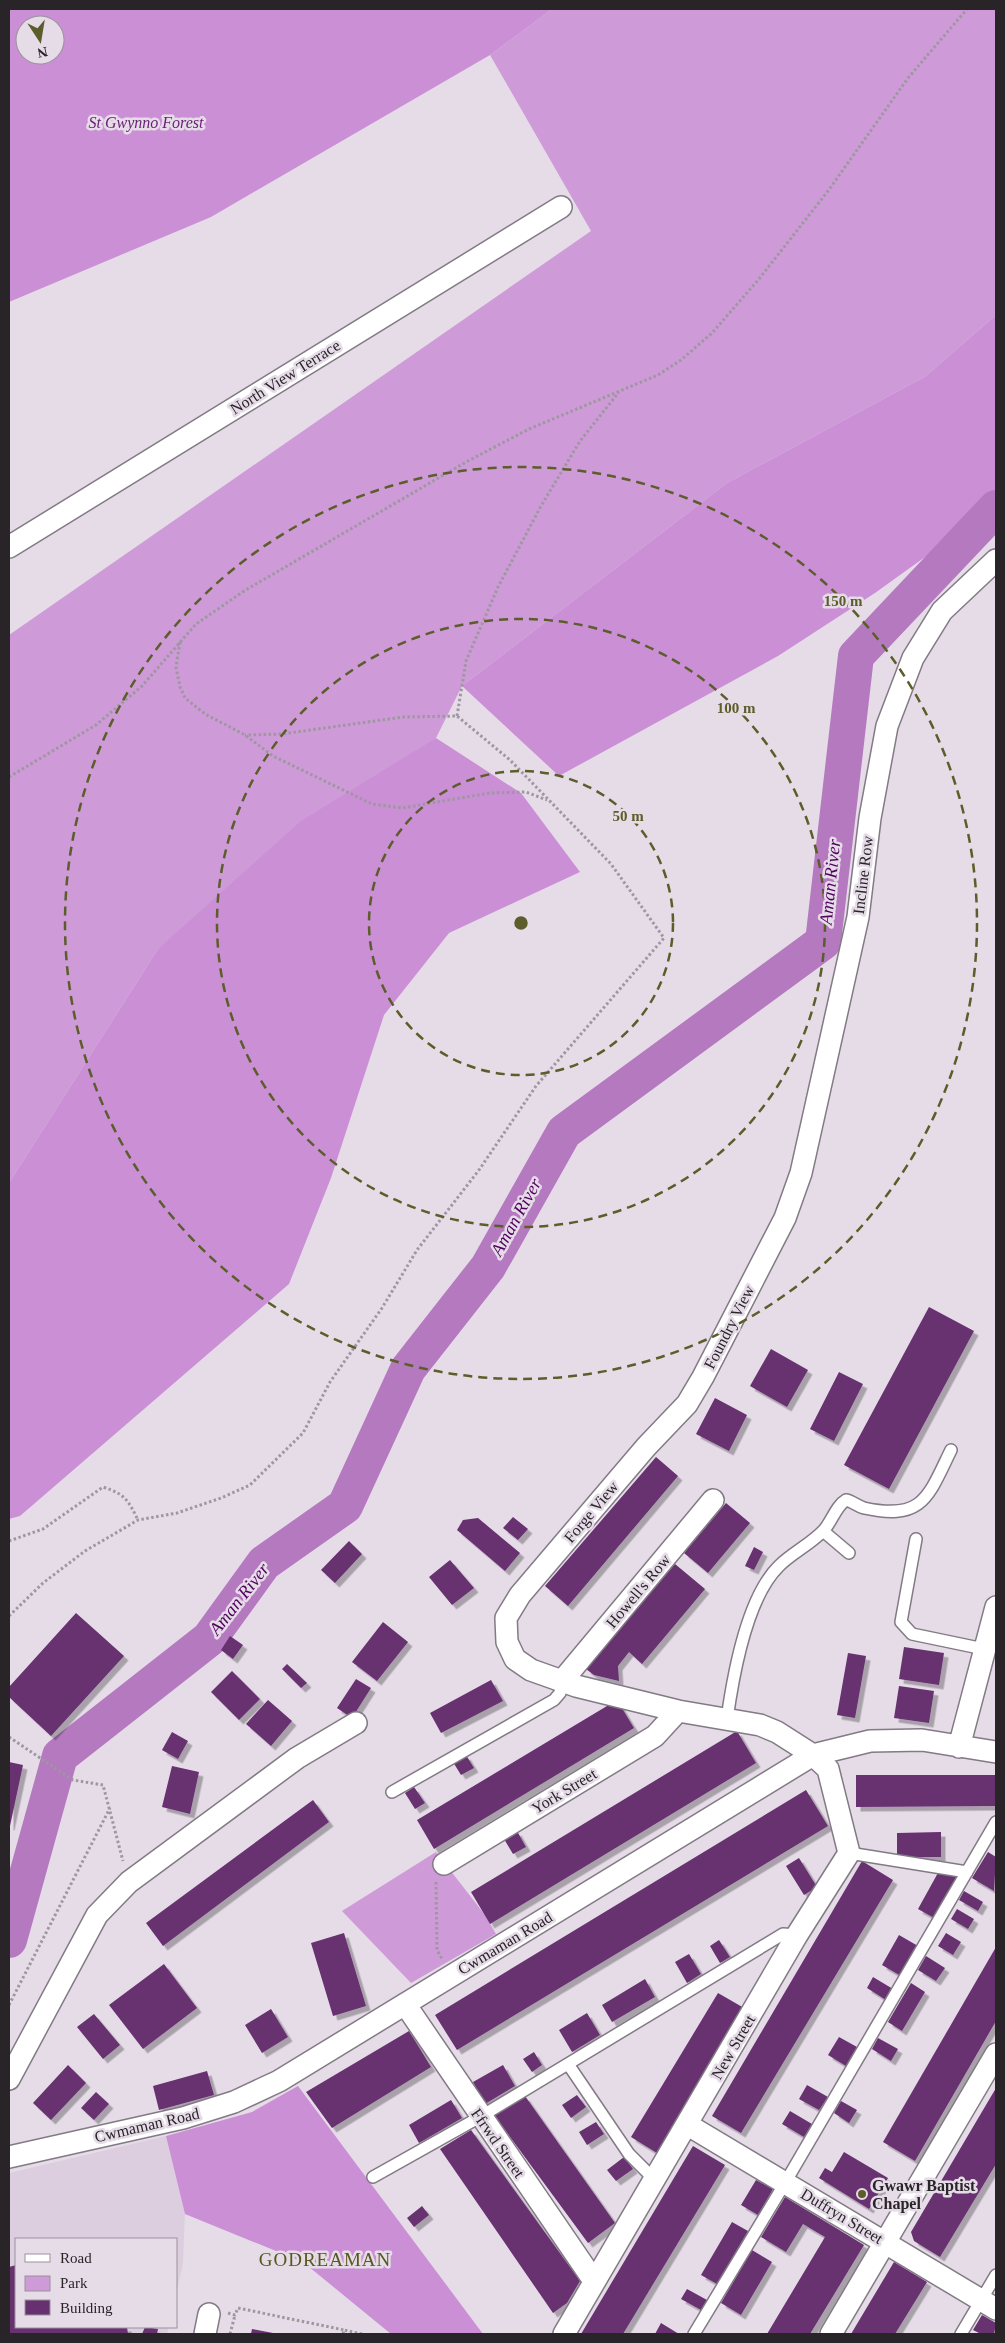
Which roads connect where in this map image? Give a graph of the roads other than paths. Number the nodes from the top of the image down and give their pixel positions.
1 (561, 207) dead end
2 (9, 547) edge
3 (996, 560) edge
4 (785, 1218) joint
5 (664, 1430) joint
6 (951, 1450) dead end
7 (713, 1500) dead end
8 (823, 1531) junction
9 (916, 1539) dead end
10 (849, 1553) dead end
11 (996, 1607) edge
12 (984, 1649) junction
13 (562, 1681) junction
14 (678, 1712) junction
15 (727, 1719) junction
16 (356, 1723) dead end
17 (959, 1747) junction
18 (996, 1752) edge
19 (813, 1755) junction
20 (392, 1792) dead end
21 (996, 1822) edge
22 (849, 1853) junction
23 (444, 1864) road end
24 (967, 1872) junction
25 (798, 1935) junction
26 (405, 2004) junction
27 (996, 2054) edge
28 (568, 2064) junction
29 (9, 2079) edge
30 (480, 2117) junction
31 (688, 2125) junction
32 (9, 2157) edge
33 (373, 2177) dead end
34 (655, 2180) junction
35 (785, 2183) junction
36 (886, 2242) junction
37 (996, 2275) edge
38 (594, 2281) junction
39 (989, 2305) edge
40 (564, 2334) edge
41 (694, 2334) edge
42 (831, 2334) edge
43 (961, 2334) edge

1 - 2 street, North View Terrace
3 - 4 street, Incline Row
4 - 5 street, Foundry View
5 - 13 street, Forge View
6 - 8 lane
7 - 13 street, Howell's Row
8 - 10 lane
8 - 15 lane
9 - 12 lane
11 - 12 street
12 - 17 street
13 - 14 street, Forge View
13 - 20 lane
14 - 15 street, Forge View
14 - 23 street, York Street
15 - 19 street, Forge View
16 - 29 street
17 - 18 street, Cwmaman Road
17 - 19 street, Cwmaman Road
19 - 22 street
19 - 26 street, Cwmaman Road
21 - 24 lane
22 - 24 lane
22 - 25 street, New Street
24 - 35 lane
25 - 28 lane
25 - 31 street, New Street
26 - 30 street, Ffrwd Street
26 - 32 street, Cwmaman Road
27 - 36 street
28 - 30 lane
28 - 34 lane
30 - 33 lane
30 - 38 street, Ffrwd Street
31 - 34 street, New Street
31 - 35 street, Duffryn Street
34 - 38 street, New Street
35 - 36 street, Duffryn Street
35 - 41 lane
36 - 39 street, Duffryn Street
36 - 42 street
37 - 39 lane
38 - 40 street, New Street
39 - 43 lane

